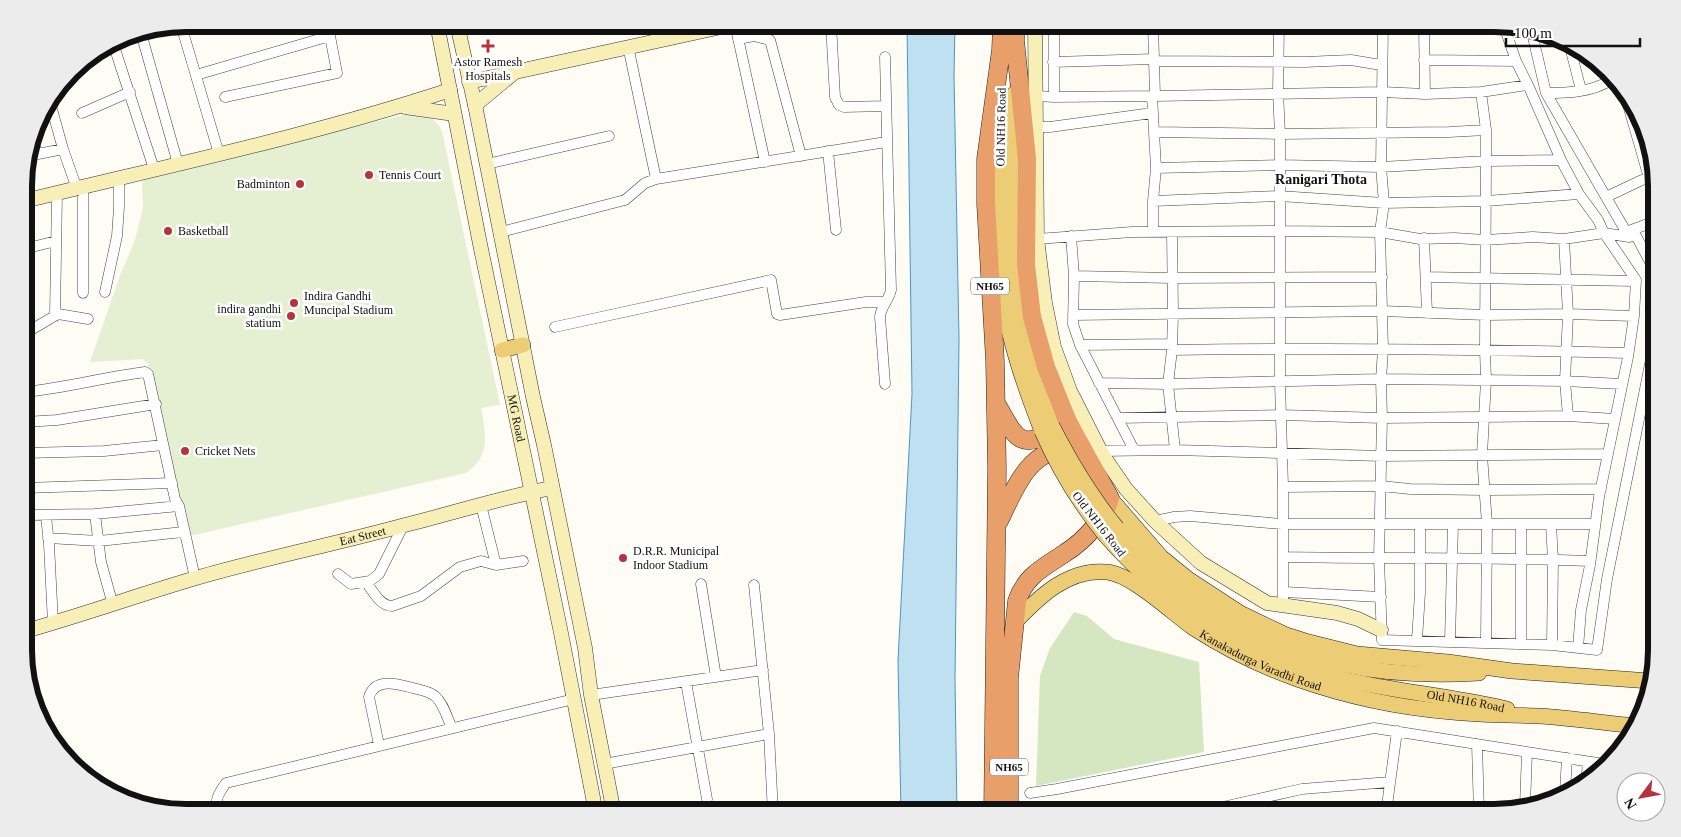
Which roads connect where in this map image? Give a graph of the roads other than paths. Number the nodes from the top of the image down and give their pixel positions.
1 (1035, 32) edge
2 (1054, 32) edge
3 (1153, 32) edge
4 (1279, 32) edge
5 (1383, 32) edge
6 (1424, 32) edge
7 (183, 33) edge
8 (329, 33) edge
9 (439, 33) edge
10 (459, 33) edge
11 (693, 33) edge
12 (737, 33) edge
13 (832, 33) edge
14 (1506, 33) edge
15 (330, 36) junction
16 (1011, 38) edge
17 (1533, 38) edge
18 (143, 39) edge
19 (738, 39) junction
20 (628, 46) junction
21 (116, 50) edge
22 (1572, 54) edge
23 (885, 57) dead end
24 (1154, 60) junction
25 (1424, 60) junction
26 (1516, 61) junction
27 (1053, 62) junction
28 (1278, 62) junction
29 (1381, 65) junction
30 (517, 70) junction
31 (196, 75) junction
32 (469, 82) junction
33 (1608, 83) edge
34 (1529, 86) junction
35 (1545, 88) junction
36 (450, 90) junction
37 (1581, 90) junction
38 (130, 92) junction
39 (1278, 92) junction
40 (1382, 92) junction
41 (1481, 92) junction
42 (1425, 94) junction
43 (1037, 96) junction
44 (1154, 96) junction
45 (225, 97) dead end
46 (1054, 97) junction
47 (475, 105) junction
48 (402, 106) junction
49 (886, 106) junction
50 (52, 111) edge
51 (82, 113) dead end
52 (1152, 113) junction
53 (454, 114) junction
54 (1633, 120) edge
55 (1037, 127) junction
56 (1486, 130) junction
57 (1154, 132) junction
58 (1382, 133) junction
59 (1280, 134) junction
60 (609, 136) dead end
61 (886, 142) junction
62 (63, 149) junction
63 (828, 151) junction
64 (37, 152) edge
65 (1644, 153) edge
66 (219, 154) junction
67 (801, 156) junction
68 (1560, 160) junction
69 (1486, 161) junction
70 (765, 162) junction
71 (178, 164) junction
72 (487, 164) junction
73 (1279, 165) junction
74 (1381, 167) junction
75 (1156, 168) junction
76 (154, 170) junction
77 (119, 178) junction
78 (656, 179) junction
79 (1648, 179) edge
80 (77, 189) junction
81 (57, 193) junction
82 (1579, 194) junction
83 (1279, 196) junction
84 (1606, 197) junction
85 (33, 199) edge
86 (1153, 201) junction
87 (1486, 201) junction
88 (1384, 203) junction
89 (1598, 220) junction
90 (1619, 220) junction
91 (1648, 225) edge
92 (836, 230) dead end
93 (1280, 231) junction
94 (500, 232) junction
95 (1153, 232) junction
96 (1380, 232) junction
97 (1172, 233) junction
98 (1604, 233) junction
99 (1628, 235) junction
100 (1071, 236) junction
101 (1424, 238) junction
102 (1037, 239) junction
103 (1564, 239) junction
104 (1485, 240) junction
105 (56, 241) junction
106 (33, 246) edge
107 (1648, 258) edge
108 (1074, 276) junction
109 (1382, 277) junction
110 (1426, 277) junction
111 (1173, 278) junction
112 (1280, 278) junction
113 (1485, 279) junction
114 (1567, 280) junction
115 (1635, 281) junction
116 (105, 292) dead end
117 (83, 293) dead end
118 (886, 302) junction
119 (1382, 310) junction
120 (1280, 312) junction
121 (1173, 313) junction
122 (1427, 313) junction
123 (1073, 314) junction
124 (1568, 314) junction
125 (1486, 315) junction
126 (55, 316) junction
127 (1634, 316) junction
128 (88, 319) dead end
129 (555, 327) dead end
130 (33, 329) edge
131 (523, 345) junction
132 (1080, 345) junction
133 (1172, 347) junction
134 (1281, 349) junction
135 (502, 350) junction
136 (1383, 350) junction
137 (1484, 350) junction
138 (1565, 351) junction
139 (1627, 353) junction
140 (1648, 374) edge
141 (1381, 379) junction
142 (1486, 380) junction
143 (1565, 381) junction
144 (1099, 382) junction
145 (1280, 382) junction
146 (885, 384) dead end
147 (1168, 384) junction
148 (1621, 384) junction
149 (33, 391) edge
150 (156, 404) junction
151 (996, 405) junction
152 (1282, 415) junction
153 (1568, 416) junction
154 (1172, 417) junction
155 (1118, 418) junction
156 (1382, 418) junction
157 (1483, 418) junction
158 (1614, 419) junction
159 (32, 422) edge
160 (1054, 426) junction
161 (163, 445) junction
162 (1134, 450) junction
163 (1174, 450) junction
164 (1092, 451) junction
165 (32, 452) edge
166 (1283, 453) junction
167 (1608, 454) junction
168 (1482, 455) junction
169 (1382, 456) junction
170 (172, 483) junction
171 (1381, 486) junction
172 (1284, 487) junction
173 (32, 488) edge
174 (552, 488) junction
175 (1601, 489) junction
176 (1485, 490) junction
177 (531, 492) junction
178 (1110, 498) junction
179 (480, 505) junction
180 (179, 506) junction
181 (95, 514) junction
182 (32, 515) edge
183 (46, 516) junction
184 (1155, 521) junction
185 (997, 523) junction
186 (1282, 524) junction
187 (1380, 524) junction
188 (1420, 524) junction
189 (1453, 524) junction
190 (1487, 524) junction
191 (1521, 524) junction
192 (1552, 524) junction
193 (1595, 524) junction
194 (403, 526) junction
195 (183, 532) junction
196 (1111, 532) junction
197 (48, 538) junction
198 (99, 541) junction
199 (1283, 557) junction
200 (1420, 558) junction
201 (1486, 558) junction
202 (1521, 558) junction
203 (1379, 559) junction
204 (1452, 559) junction
205 (1553, 560) junction
206 (523, 561) dead end
207 (1590, 561) junction
208 (496, 565) junction
209 (338, 574) dead end
210 (195, 578) junction
211 (366, 582) junction
212 (701, 584) dead end
213 (754, 585) dead end
214 (1381, 597) junction
215 (996, 598) junction
216 (1283, 599) junction
217 (1017, 601) junction
218 (112, 606) junction
219 (1014, 623) junction
220 (52, 624) junction
221 (32, 629) edge
222 (1382, 630) junction
223 (1417, 640) junction
224 (1450, 641) junction
225 (1486, 643) junction
226 (1521, 644) junction
227 (1552, 646) junction
228 (1578, 648) junction
229 (763, 670) junction
230 (1512, 670) junction
231 (716, 677) junction
232 (1645, 681) edge
233 (686, 682) junction
234 (591, 695) junction
235 (574, 699) junction
236 (1540, 716) junction
237 (1629, 725) edge
238 (452, 728) junction
239 (1397, 731) junction
240 (769, 734) junction
241 (1478, 744) junction
242 (379, 745) junction
243 (696, 746) junction
244 (1528, 752) junction
245 (1567, 758) junction
246 (1588, 762) junction
247 (1599, 763) edge
248 (604, 764) junction
249 (1587, 773) edge
250 (1390, 782) junction
251 (1565, 787) edge
252 (1030, 793) dead end
253 (707, 799) dead end
254 (1525, 802) edge
255 (215, 804) edge
256 (594, 804) edge
257 (612, 804) edge
258 (773, 804) edge
259 (993, 804) edge
260 (1009, 804) edge
261 (1236, 804) edge
262 (1387, 804) edge
263 (1479, 804) edge

1 - 43 street
2 - 27 street
3 - 24 street
4 - 28 street
5 - 29 street
6 - 25 street
7 - 31 street
8 - 15 street
9 - 36 street, MG Road
10 - 32 street, MG Road
11 - 20 street
12 - 19 street
13 - 49 street
14 - 26 street
15 - 31 street
15 - 45 street
16 - 151 highway, NH65
16 - 160 highway, NH65
16 - 160 main road, Old NH16 Road
17 - 35 street
18 - 71 street
19 - 67 street
19 - 70 street
20 - 30 street
20 - 78 street
21 - 38 street
22 - 37 street
23 - 49 street
24 - 27 street
24 - 28 street
24 - 44 street
25 - 26 street
25 - 42 street
26 - 34 street
27 - 46 street
28 - 29 street
28 - 39 street
29 - 40 street
30 - 32 street
30 - 47 street
31 - 66 street
32 - 47 street, MG Road
33 - 37 street
34 - 35 street
34 - 41 street
34 - 68 street
35 - 37 street
35 - 84 street
36 - 48 street
36 - 53 street, MG Road
38 - 51 street
38 - 76 street
39 - 40 street
39 - 44 street
39 - 59 street
40 - 42 street
40 - 58 street
41 - 42 street
41 - 56 street
43 - 46 street
43 - 55 street
44 - 46 street
44 - 52 street
47 - 72 street, MG Road
48 - 53 street
48 - 66 street
49 - 61 street
50 - 62 street
52 - 55 street
52 - 57 street
53 - 135 street, MG Road
54 - 65 street
55 - 102 street
56 - 58 street
56 - 69 street
57 - 59 street
57 - 75 street
58 - 59 street
58 - 74 street
59 - 73 street
60 - 72 street
61 - 63 street
61 - 118 street
62 - 64 street
62 - 80 street
63 - 67 street
63 - 92 street
66 - 71 street
67 - 70 street
68 - 69 street
68 - 82 street
69 - 74 street
69 - 87 street
70 - 78 street
71 - 76 street
72 - 94 street, MG Road
73 - 74 street
73 - 75 street
73 - 83 street
74 - 88 street
75 - 86 street
76 - 77 street
77 - 80 street
77 - 116 street
78 - 94 street
79 - 84 street
80 - 81 street
80 - 117 street
81 - 85 street
81 - 105 street
82 - 87 street
82 - 89 street
83 - 86 street
83 - 88 street
83 - 93 street
84 - 90 street
86 - 95 street
87 - 88 street
87 - 104 street
88 - 96 street
89 - 90 street
89 - 98 street
90 - 99 street
91 - 99 street
93 - 96 street
93 - 97 street
93 - 112 street
94 - 131 street, MG Road
95 - 97 street
95 - 100 street
96 - 101 street
96 - 109 street
97 - 111 street
98 - 99 street
98 - 103 street
98 - 115 street
99 - 107 street
100 - 102 street
100 - 108 street
101 - 104 street
101 - 110 street
102 - 164 street
103 - 104 street
103 - 114 street
104 - 113 street
105 - 106 street
105 - 126 street
108 - 111 street
108 - 123 street
109 - 112 street
109 - 119 street
110 - 113 street
110 - 122 street
111 - 112 street
111 - 121 street
112 - 120 street
113 - 114 street
113 - 125 street
114 - 115 street
114 - 124 street
115 - 127 street
118 - 129 street
118 - 146 street
119 - 120 street
119 - 122 street
119 - 136 street
120 - 121 street
120 - 134 street
121 - 123 street
121 - 133 street
122 - 125 street
123 - 132 street
124 - 125 street
124 - 127 street
124 - 138 street
125 - 137 street
126 - 128 street
126 - 130 street
127 - 139 street
131 - 135 main road
131 - 174 street, MG Road
132 - 133 street
132 - 144 street
133 - 134 street
133 - 147 street
134 - 136 street
134 - 145 street
135 - 177 street, MG Road
136 - 137 street
136 - 141 street
137 - 138 street
137 - 142 street
138 - 139 street
138 - 143 street
139 - 148 street
140 - 228 street
141 - 142 street
141 - 145 street
141 - 156 street
142 - 143 street
142 - 157 street
143 - 148 street
143 - 153 street
144 - 147 street
144 - 155 street
145 - 147 street
145 - 152 street
147 - 154 street
148 - 158 street
149 - 150 street
150 - 159 street
150 - 161 street
151 - 160 highway
151 - 185 highway, NH65
152 - 154 street
152 - 156 street
152 - 166 street
153 - 157 street
153 - 158 street
154 - 155 street
154 - 163 street
155 - 162 street
156 - 157 street
156 - 169 street
157 - 168 street
158 - 167 street
160 - 164 highway, NH65
160 - 196 main road, Old NH16 Road, bridge
161 - 165 street
161 - 170 street
162 - 163 street
162 - 164 street
163 - 166 street
164 - 178 highway, NH65
164 - 184 street
164 - 185 highway
166 - 169 street
166 - 172 street
167 - 168 street
167 - 175 street
168 - 169 street
168 - 176 street
169 - 171 street
170 - 173 street
170 - 180 street
171 - 172 street
171 - 176 street
171 - 187 street
172 - 186 street
174 - 177 street, Eat Street
174 - 234 street, MG Road
175 - 176 street
175 - 193 street
176 - 190 street
177 - 179 street, Eat Street
177 - 235 street, MG Road
178 - 217 highway, NH65
178 - 230 main road
179 - 194 street, Eat Street
179 - 208 street
180 - 181 street
180 - 195 street
181 - 183 street
181 - 198 street
182 - 183 street
183 - 197 street
184 - 186 street
184 - 216 street
185 - 215 highway, NH65
186 - 187 street
186 - 199 street
187 - 188 street
187 - 203 street
188 - 189 street
188 - 200 street
189 - 190 street
189 - 204 street
190 - 191 street
190 - 201 street
191 - 192 street
191 - 202 street
192 - 193 street
192 - 205 street
193 - 207 street
194 - 210 street, Eat Street
194 - 211 street
195 - 198 street
195 - 210 street
196 - 230 main road, Old NH16 Road
196 - 236 main road, Old NH16 Road
197 - 198 street
197 - 220 street
198 - 218 street
199 - 203 street
199 - 216 street
200 - 203 street
200 - 204 street
200 - 223 street
201 - 202 street
201 - 204 street
201 - 225 street
202 - 205 street
202 - 226 street
203 - 214 street
204 - 224 street
205 - 207 street
205 - 227 street
206 - 208 street
207 - 228 street
208 - 211 street
209 - 211 street
210 - 218 street, Eat Street
212 - 231 street
213 - 229 street
214 - 216 street
214 - 222 street
215 - 217 highway
215 - 259 highway, NH65
216 - 222 street
217 - 219 highway, NH65
218 - 220 street, Eat Street
219 - 236 main road, Kanakadurga Varadhi Road
219 - 260 highway, NH65
220 - 221 street, Eat Street
222 - 223 street
223 - 224 street
224 - 225 street
225 - 226 street
226 - 227 street
227 - 228 street
229 - 231 street
229 - 240 street
230 - 232 main road
231 - 233 street
233 - 234 street
233 - 243 street
234 - 248 street, MG Road
235 - 238 street
235 - 256 street, MG Road
236 - 237 main road
238 - 242 street
238 - 242 street
239 - 241 street
239 - 250 street
239 - 252 street
240 - 243 street
240 - 258 street
241 - 244 street
241 - 263 street
242 - 255 street
243 - 248 street
243 - 253 street
244 - 245 street
244 - 254 street
245 - 246 street
245 - 251 street
246 - 247 street
246 - 249 street
248 - 257 street, MG Road
250 - 261 street
250 - 262 street

